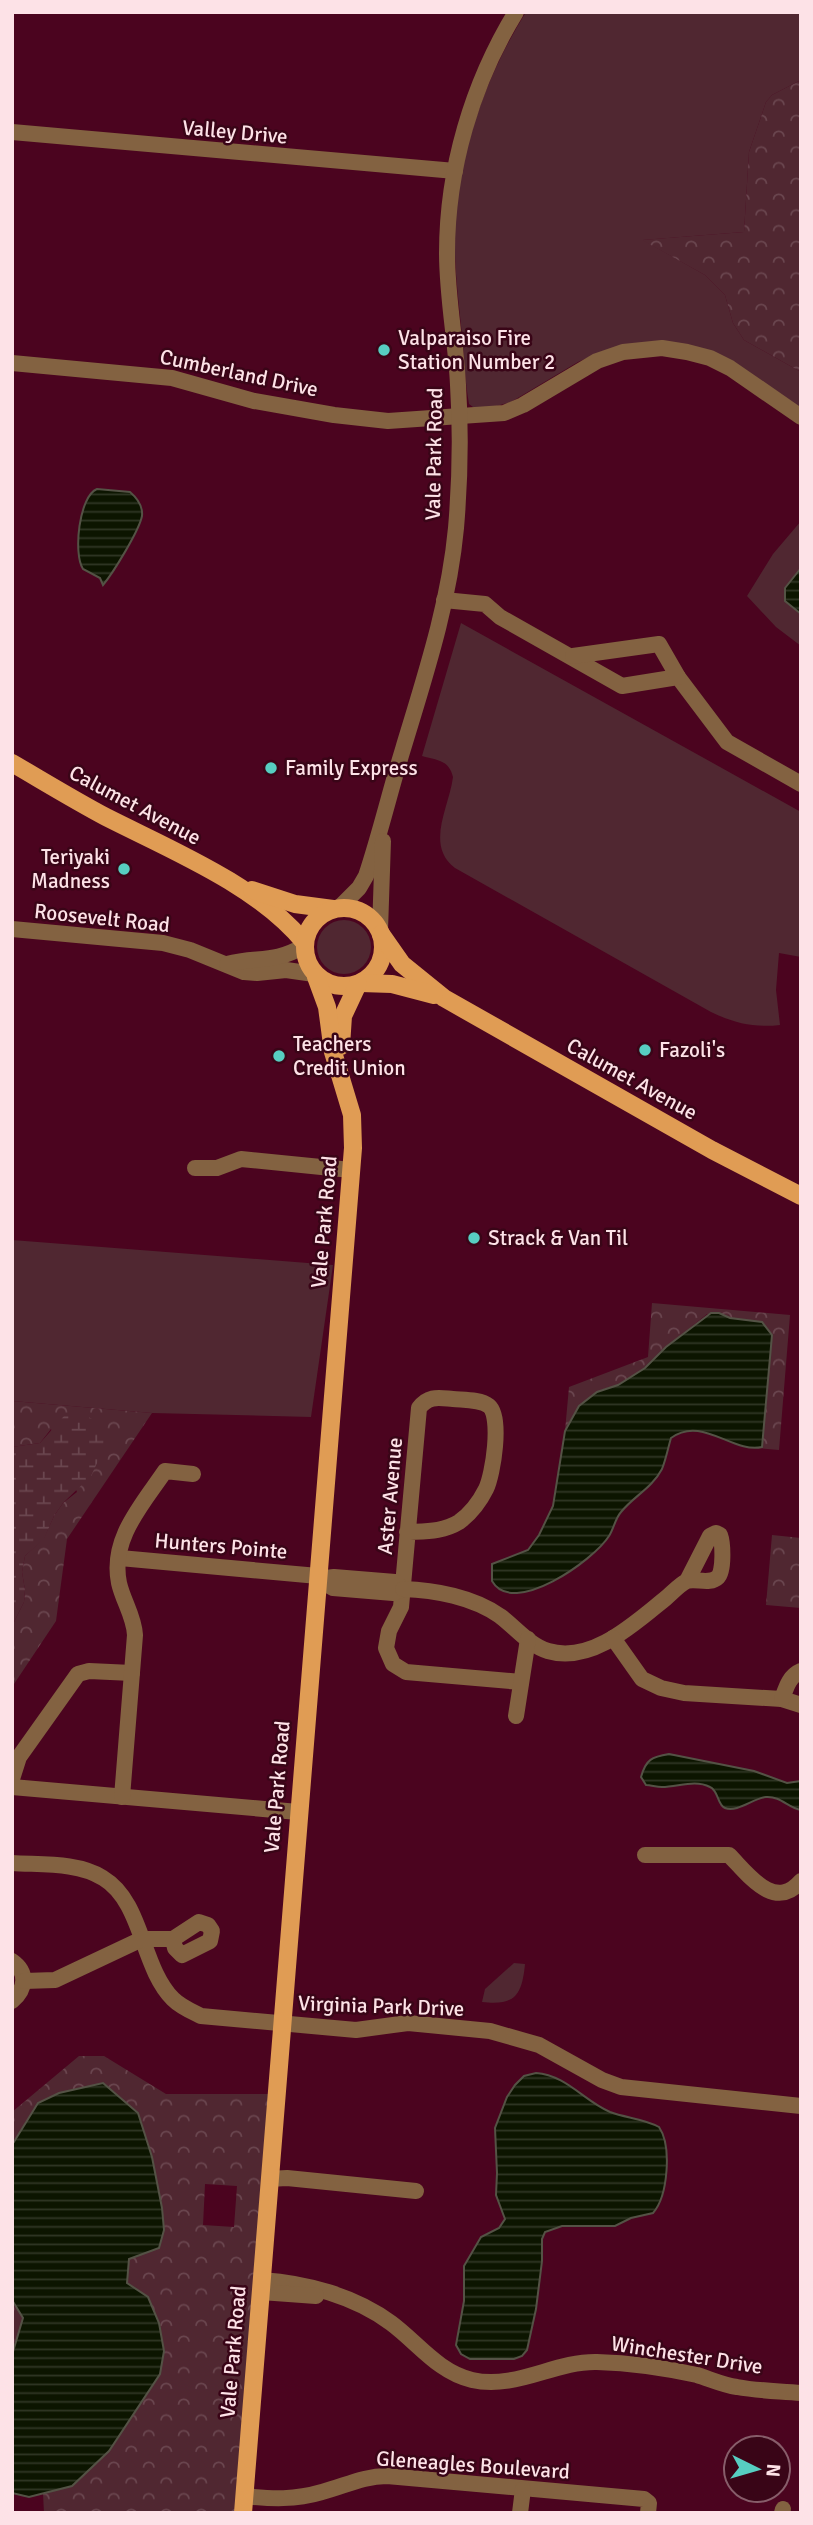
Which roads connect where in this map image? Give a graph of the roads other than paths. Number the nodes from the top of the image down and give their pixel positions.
1 (516, 12) edge
2 (12, 132) edge
3 (455, 171) junction
4 (12, 363) edge
5 (459, 417) junction
6 (801, 417) edge
7 (444, 600) junction
8 (573, 656) junction
9 (678, 677) junction
10 (12, 763) edge
11 (801, 784) edge
12 (385, 817) junction
13 (237, 886) junction
14 (336, 909) junction
15 (12, 929) edge
16 (381, 932) junction
17 (304, 944) junction
18 (227, 964) junction
19 (315, 975) junction
20 (359, 984) junction
21 (444, 998) junction
22 (339, 1067) junction
23 (195, 1168) dead end
24 (351, 1170) junction
25 (801, 1196) edge
26 (193, 1474) dead end
27 (407, 1532) junction
28 (120, 1559) junction
29 (318, 1578) junction
30 (687, 1581) dead end
31 (403, 1589) junction
32 (613, 1638) junction
33 (528, 1639) junction
34 (801, 1671) edge
35 (132, 1674) junction
36 (520, 1682) junction
37 (782, 1699) junction
38 (801, 1705) edge
39 (516, 1716) dead end
40 (12, 1779) edge
41 (12, 1787) edge
42 (122, 1797) junction
43 (298, 1812) junction
44 (645, 1855) dead end
45 (12, 1863) edge
46 (801, 1881) edge
47 (142, 1939) junction
48 (173, 1939) dead end
49 (12, 1961) edge
50 (24, 1981) junction
51 (12, 2001) edge
52 (283, 2024) junction
53 (801, 2106) edge
54 (269, 2179) junction
55 (416, 2191) dead end
56 (261, 2286) junction
57 (801, 2392) edge
58 (523, 2489) junction
59 (244, 2505) edge
60 (520, 2513) edge
61 (648, 2513) edge

1 - 3 street, Vale Park Road
2 - 3 street, Valley Drive
3 - 5 street, Vale Park Road
4 - 5 street, Cumberland Drive
5 - 6 street, Cumberland Drive
5 - 7 street, Vale Park Road
7 - 8 street
7 - 12 street, Vale Park Road
8 - 9 street
8 - 9 street
9 - 11 street
10 - 13 main road, Calumet Avenue
12 - 14 street, Vale Park Road
12 - 16 street, Vale Park Road
13 - 14 main road, Calumet Avenue
13 - 17 main road, Calumet Avenue
14 - 16 main road
14 - 17 main road
15 - 18 street, Roosevelt Road
16 - 20 main road
16 - 21 main road, Calumet Avenue
17 - 18 street, Roosevelt Road
17 - 19 main road
18 - 19 street, Roosevelt Road
19 - 20 main road
19 - 22 main road, Vale Park Road
20 - 21 main road, Calumet Avenue
20 - 22 main road, Vale Park Road
21 - 25 main road, Calumet Avenue
22 - 24 main road, Vale Park Road
23 - 24 street
24 - 29 main road, Vale Park Road
26 - 28 street, Hunters Pointe
27 - 27 street, Aster Avenue
27 - 31 street, Aster Avenue
28 - 29 street, Hunters Pointe
28 - 35 street, Hunters Pointe
29 - 31 street, Hunters Pointe
29 - 43 main road, Vale Park Road
30 - 32 street, Hunters Pointe
31 - 33 street, Hunters Pointe
31 - 36 street, Aster Avenue
32 - 33 street, Hunters Pointe
32 - 37 street
33 - 36 street
34 - 37 street
35 - 40 street
35 - 42 street, Hunters Pointe
36 - 39 street
37 - 38 street
41 - 42 street
42 - 43 street
43 - 52 main road, Vale Park Road
44 - 46 street
45 - 47 street, Virginia Park Drive
47 - 48 street
47 - 50 street
47 - 52 street, Virginia Park Drive
49 - 50 street
50 - 51 street
52 - 53 street, Virginia Park Drive
52 - 54 main road, Vale Park Road
54 - 55 street
54 - 56 main road, Vale Park Road
56 - 57 street, Winchester Drive
56 - 59 main road, Vale Park Road
58 - 59 street, Gleneagles Boulevard
58 - 60 street
58 - 61 street, Gleneagles Boulevard

